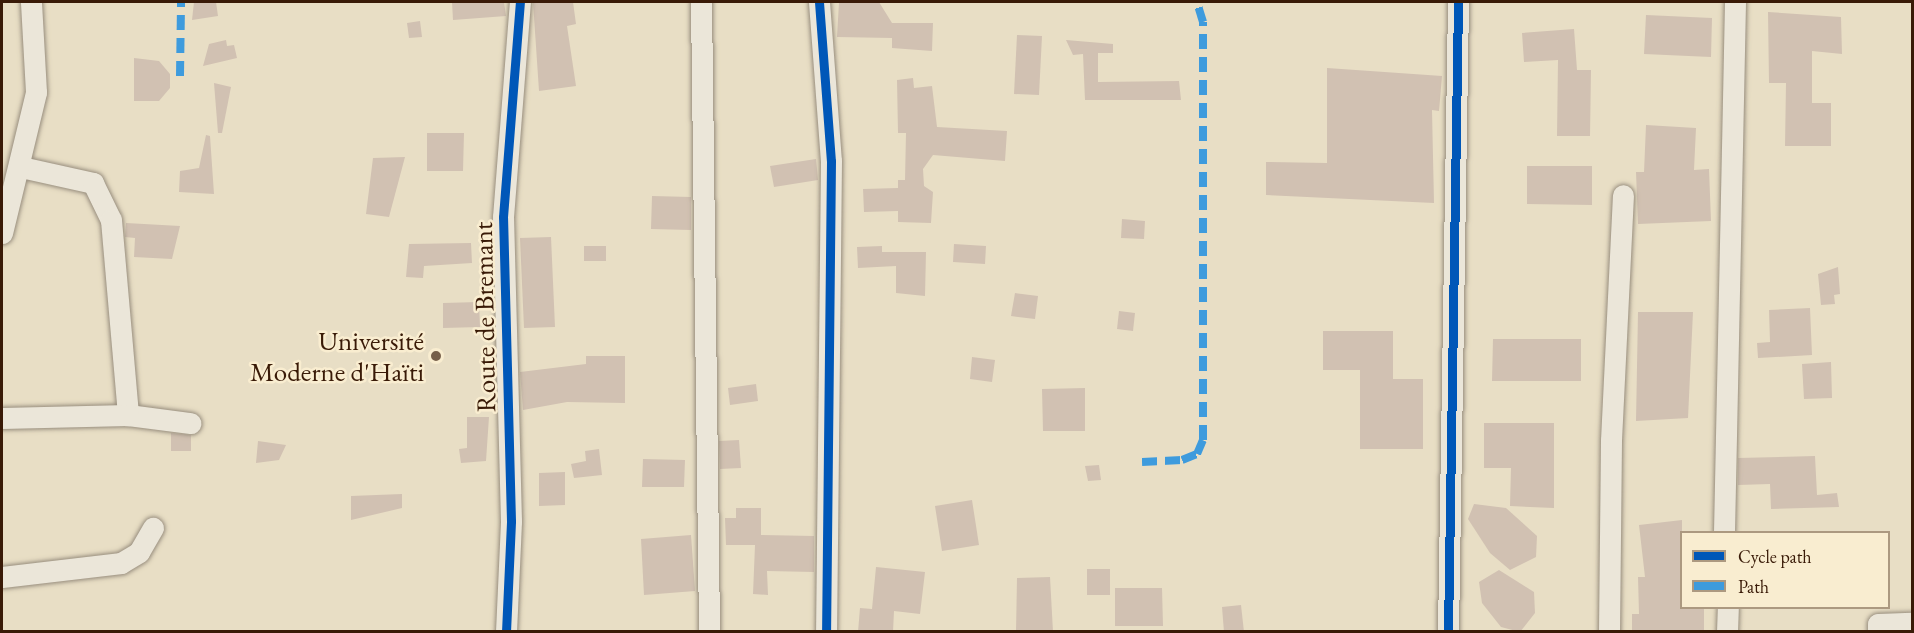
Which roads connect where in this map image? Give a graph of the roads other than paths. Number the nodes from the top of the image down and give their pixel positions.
1 (31, 2) edge
2 (520, 2) edge
3 (701, 2) edge
4 (819, 2) edge
5 (1458, 2) edge
6 (1735, 2) edge
7 (21, 167) junction
8 (6, 195) edge
9 (1623, 195) dead end
10 (2, 233) edge
11 (128, 415) junction
12 (2, 418) edge
13 (190, 423) dead end
14 (153, 528) dead end
15 (1724, 531) edge
16 (2, 577) edge
17 (1728, 609) edge
18 (1912, 623) edge
19 (506, 632) edge
20 (709, 632) edge
21 (826, 632) edge
22 (1448, 632) edge
23 (1609, 632) edge
24 (1727, 632) edge
25 (1878, 632) edge

1 - 7 street
2 - 19 street, Route de Bremant
3 - 20 street
4 - 21 street
5 - 22 street
6 - 15 street
7 - 8 street
7 - 11 street
8 - 10 street
9 - 23 street
11 - 12 street
11 - 13 street
14 - 16 street
17 - 24 street
18 - 25 street

